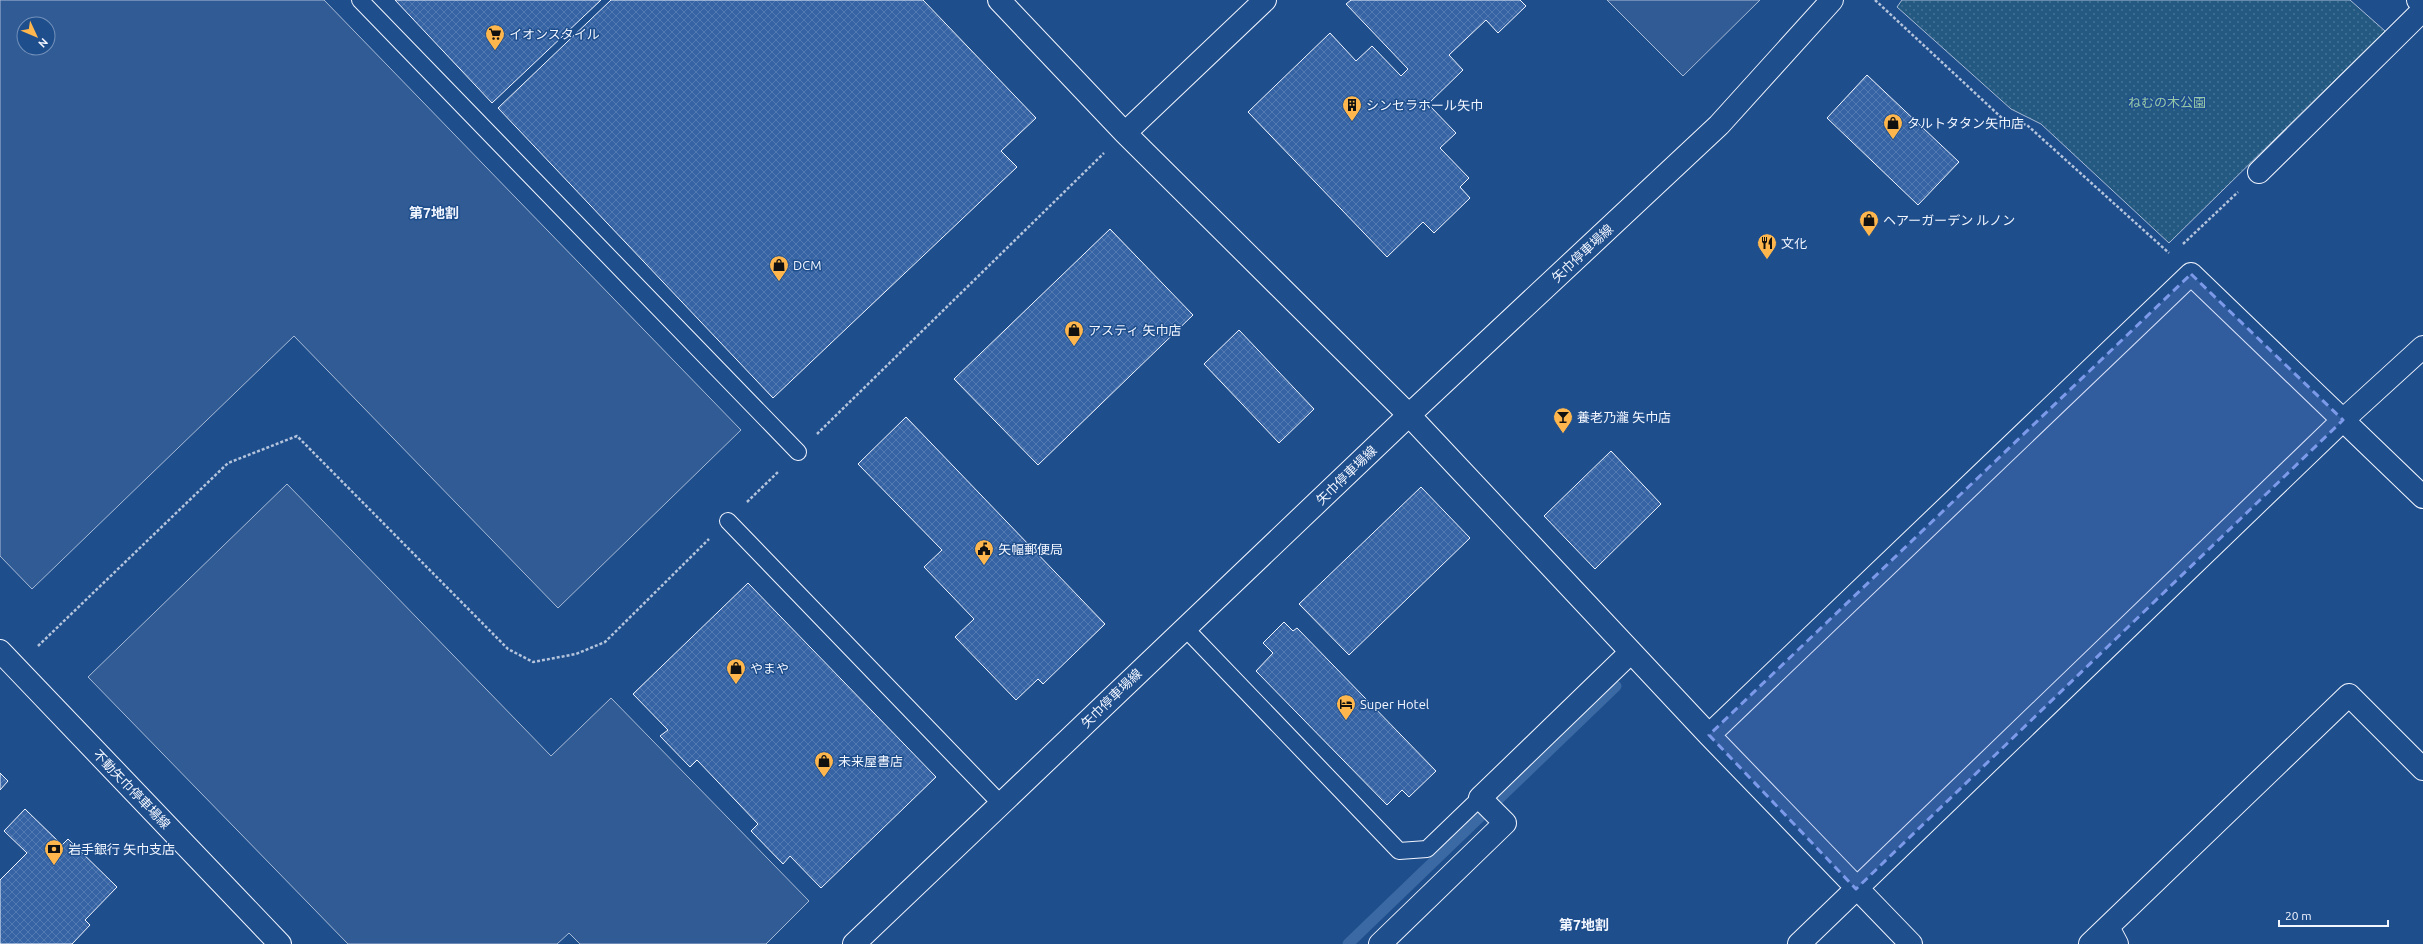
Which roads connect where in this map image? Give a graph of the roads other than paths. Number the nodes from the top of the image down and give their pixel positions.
1 (360, 0) edge
2 (999, 0) edge
3 (1265, 0) edge
4 (1832, 0) edge
5 (2418, 0) edge
6 (2423, 4) edge
7 (2423, 10) edge
8 (1125, 133) junction
9 (2259, 172) road end
10 (2423, 347) edge
11 (1409, 415) junction
12 (2343, 420) junction
13 (798, 452) road end
14 (2423, 497) edge
15 (728, 521) road end
16 (1185, 628) junction
17 (0, 651) edge
18 (1631, 652) junction
19 (1709, 735) junction
20 (2423, 769) edge
21 (1481, 799) junction
22 (1001, 804) junction
23 (1856, 889) junction
24 (2113, 936) edge
25 (280, 944) edge
26 (854, 944) edge
27 (1380, 944) edge
28 (1798, 944) edge
29 (1911, 944) edge
30 (2090, 944) edge

1 - 13 lane
2 - 8 street
3 - 8 street
4 - 11 street, 矢巾停車場線
5 - 6 street
7 - 9 street
8 - 11 street
10 - 12 street
11 - 16 street, 矢巾停車場線
11 - 18 street
12 - 14 street
12 - 19 street
12 - 23 street
15 - 22 lane
16 - 21 lane
16 - 22 street, 矢巾停車場線
17 - 25 street, 不動矢巾停車場線
18 - 19 street
18 - 21 street
19 - 23 street
20 - 24 street
21 - 27 street
22 - 26 street, 矢巾停車場線
23 - 28 street
23 - 29 street
24 - 30 street

